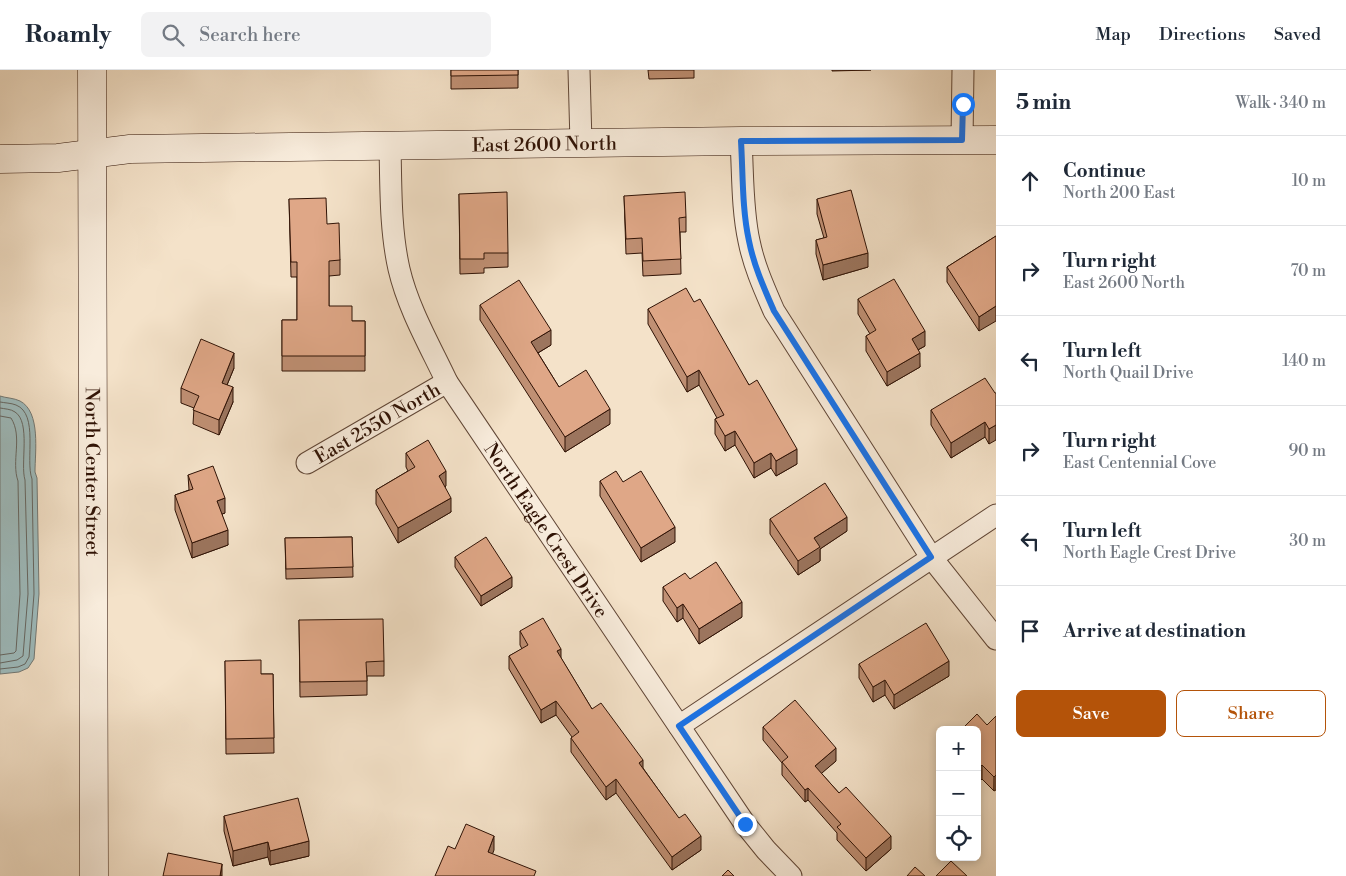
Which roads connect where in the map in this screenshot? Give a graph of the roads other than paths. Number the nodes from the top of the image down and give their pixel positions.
1 (92, 70) edge
2 (579, 70) edge
3 (963, 70) edge
4 (962, 140) junction
5 (996, 140) edge
6 (741, 141) junction
7 (581, 142) junction
8 (390, 146) junction
9 (92, 154) junction
10 (0, 159) edge
11 (447, 382) junction
12 (307, 463) dead end
13 (996, 515) edge
14 (931, 557) junction
15 (996, 639) edge
16 (679, 726) junction
17 (94, 876) edge
18 (791, 876) edge

1 - 9 street, North Center Street
2 - 7 street
3 - 4 street
4 - 5 street, East 2600 North
4 - 6 street, East 2600 North
6 - 7 street, East 2600 North
6 - 14 street
7 - 8 street, East 2600 North
8 - 9 street, East 2600 North
8 - 11 street, North Eagle Crest Drive
9 - 10 street, East 2600 North
9 - 17 street, North Center Street
11 - 12 street, East 2550 North
11 - 16 street, North Eagle Crest Drive
13 - 14 street
14 - 15 street
14 - 16 street
16 - 18 street, North Eagle Crest Drive

